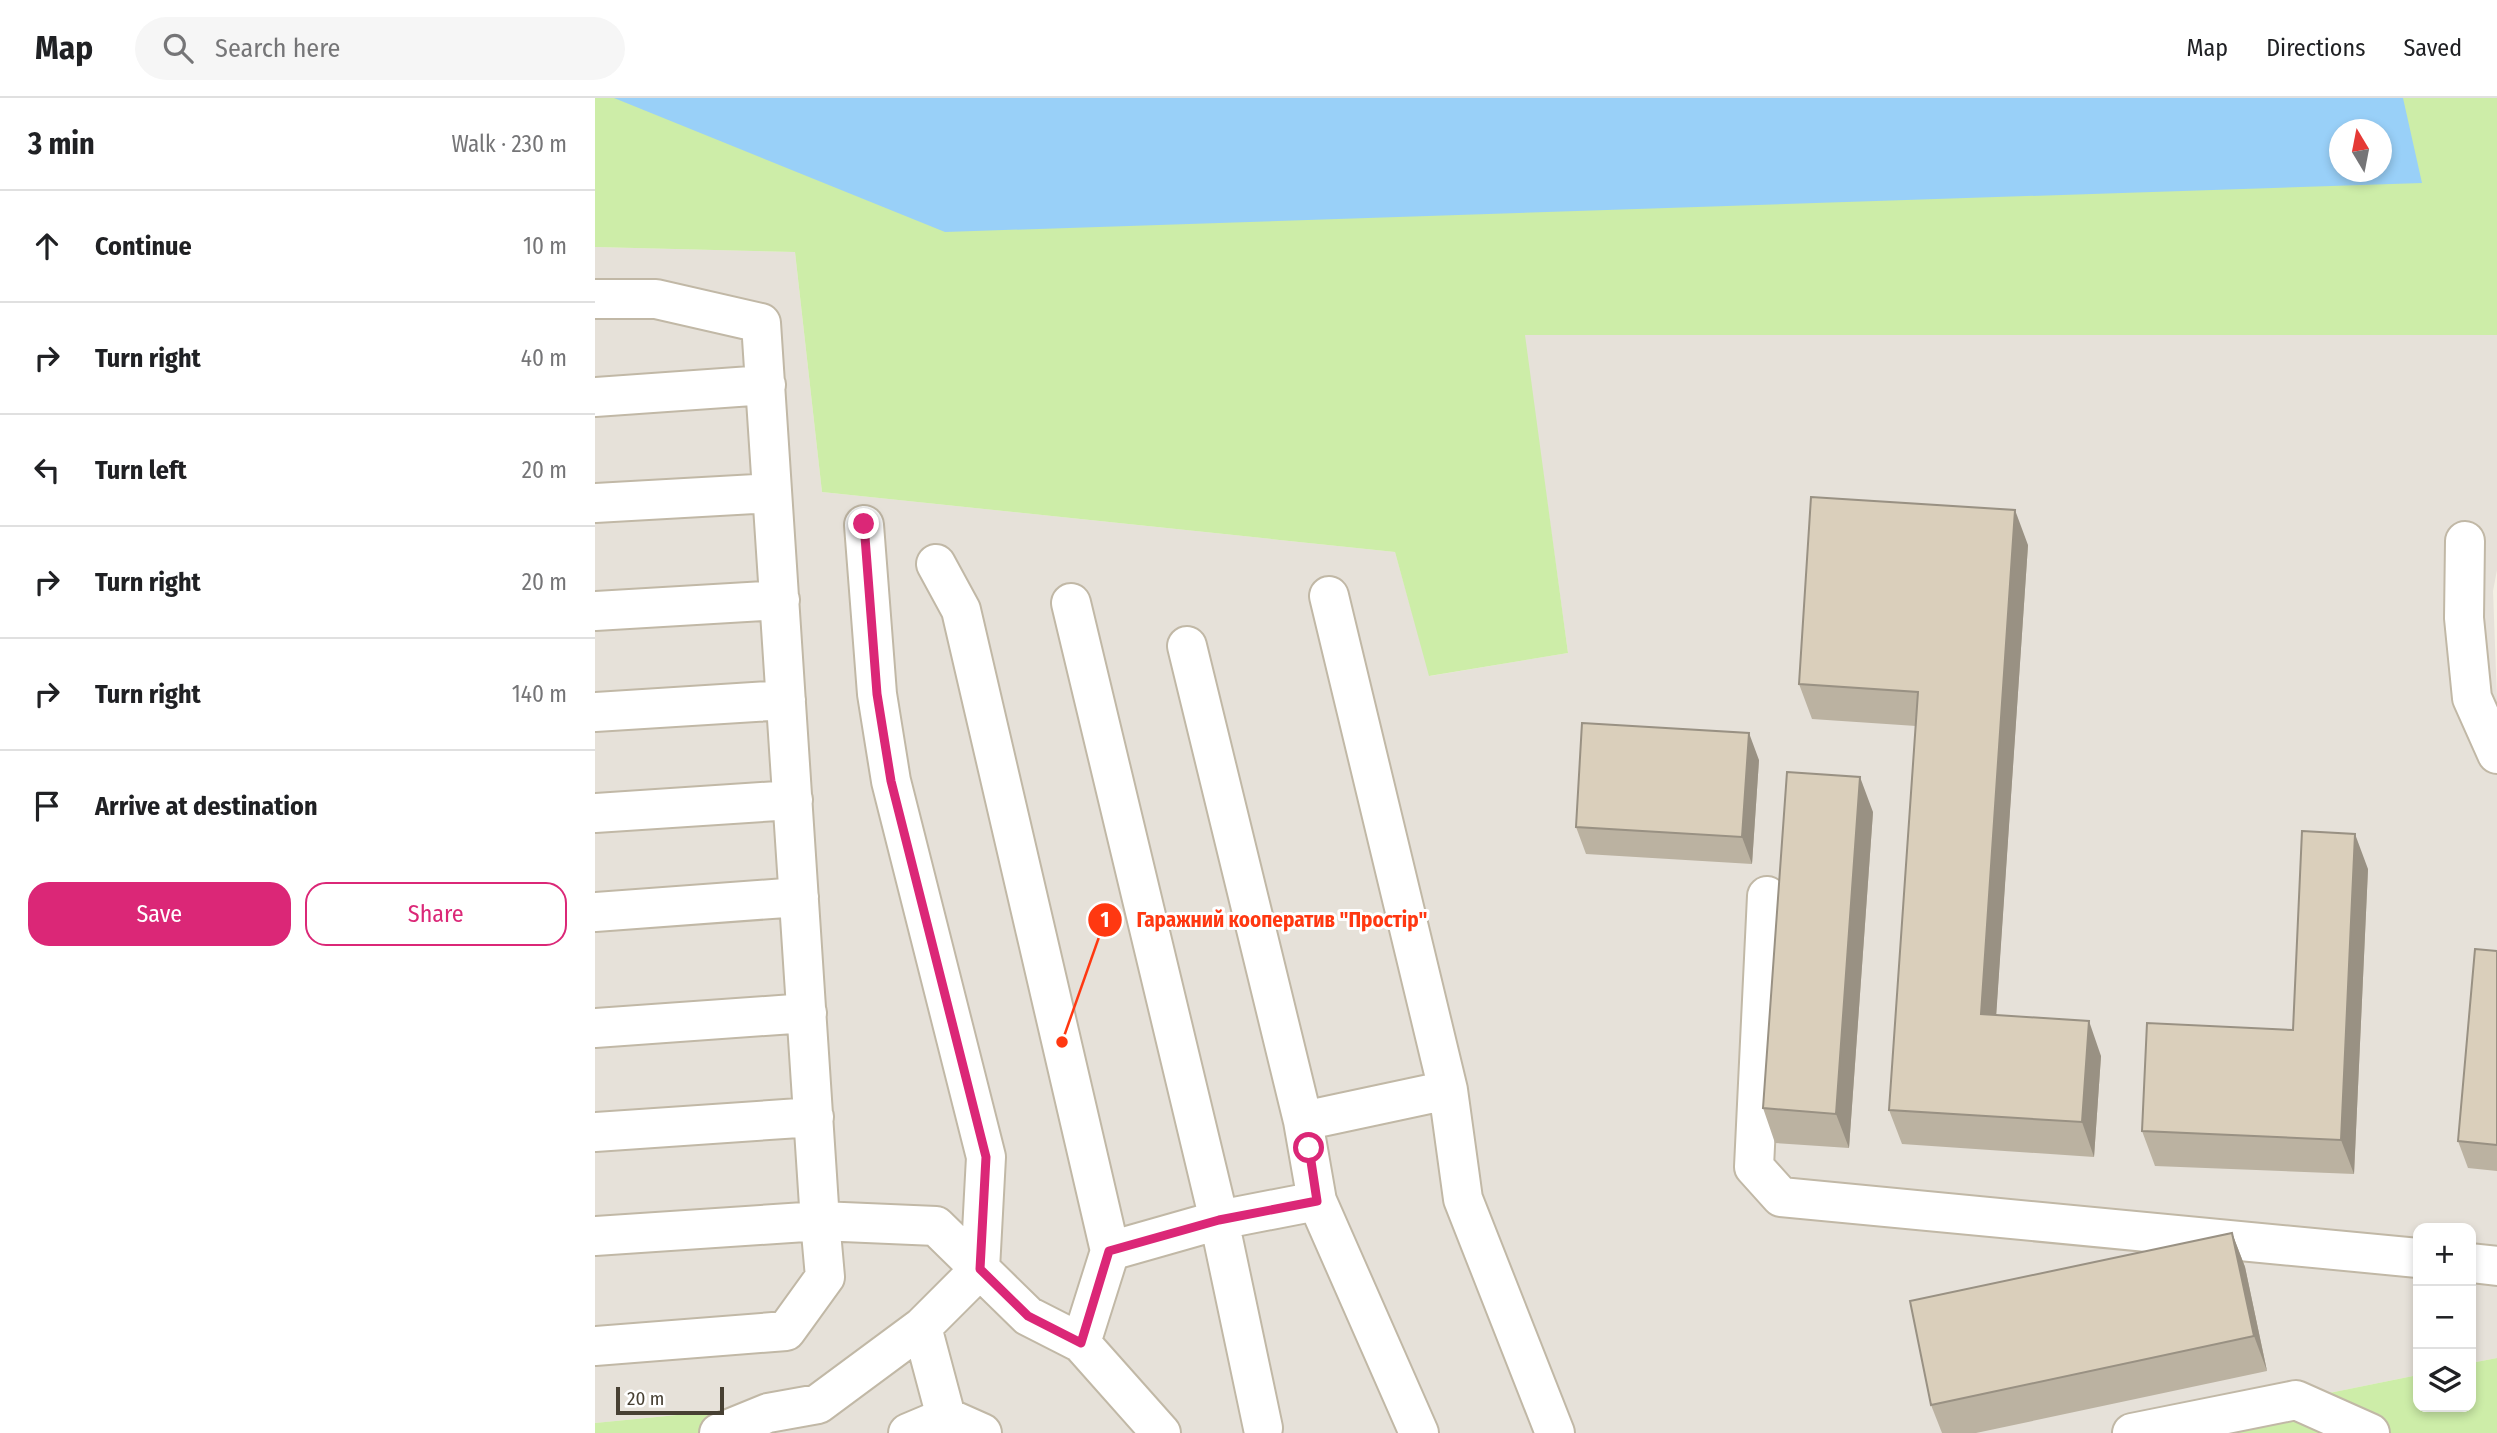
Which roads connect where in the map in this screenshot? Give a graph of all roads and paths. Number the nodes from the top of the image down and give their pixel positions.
1 (595, 299) edge
2 (766, 385) junction
3 (595, 397) edge
4 (772, 493) junction
5 (595, 503) edge
6 (864, 524) dead end
7 (2465, 541) dead end
8 (936, 564) dead end
9 (1329, 596) dead end
10 (780, 600) junction
11 (1071, 603) dead end
12 (595, 611) edge
13 (1187, 646) dead end
14 (786, 700) junction
15 (595, 712) edge
16 (2497, 754) edge
17 (793, 800) junction
18 (595, 813) edge
19 (1767, 896) dead end
20 (799, 897) junction
21 (595, 912) edge
22 (807, 1013) junction
23 (595, 1028) edge
24 (1448, 1090) junction
25 (814, 1117) junction
26 (1303, 1121) junction
27 (595, 1132) edge
28 (1317, 1201) junction
29 (1219, 1220) junction
30 (820, 1221) junction
31 (595, 1236) edge
32 (1109, 1251) junction
33 (2413, 1258) edge
34 (2476, 1264) edge
35 (2497, 1266) edge
36 (980, 1269) junction
37 (922, 1328) junction
38 (1081, 1343) junction
39 (595, 1346) edge
40 (946, 1417) junction
41 (1263, 1428) dead end
42 (719, 1433) edge
43 (908, 1433) edge
44 (982, 1433) edge
45 (1161, 1433) edge
46 (1419, 1433) edge
47 (1555, 1433) edge
48 (2132, 1433) edge
49 (2370, 1433) edge

1 - 2 lane
2 - 3 lane
2 - 4 lane
4 - 5 lane
4 - 10 lane
6 - 36 lane
7 - 16 lane
8 - 32 lane
9 - 24 lane
10 - 12 lane
10 - 14 lane
11 - 29 lane
13 - 26 lane
14 - 15 lane
14 - 17 lane
17 - 18 lane
17 - 20 lane
19 - 33 lane
20 - 21 lane
20 - 22 lane
22 - 23 lane
22 - 25 lane
24 - 26 lane
24 - 47 lane
25 - 27 lane
25 - 30 lane
26 - 28 lane
28 - 29 lane
28 - 46 lane
29 - 32 lane
29 - 41 lane
30 - 31 lane
30 - 36 lane
30 - 39 lane
32 - 38 lane
34 - 35 lane
36 - 37 lane
36 - 38 lane
37 - 40 lane
37 - 42 lane
38 - 45 lane
40 - 43 lane
40 - 44 lane
48 - 49 lane

